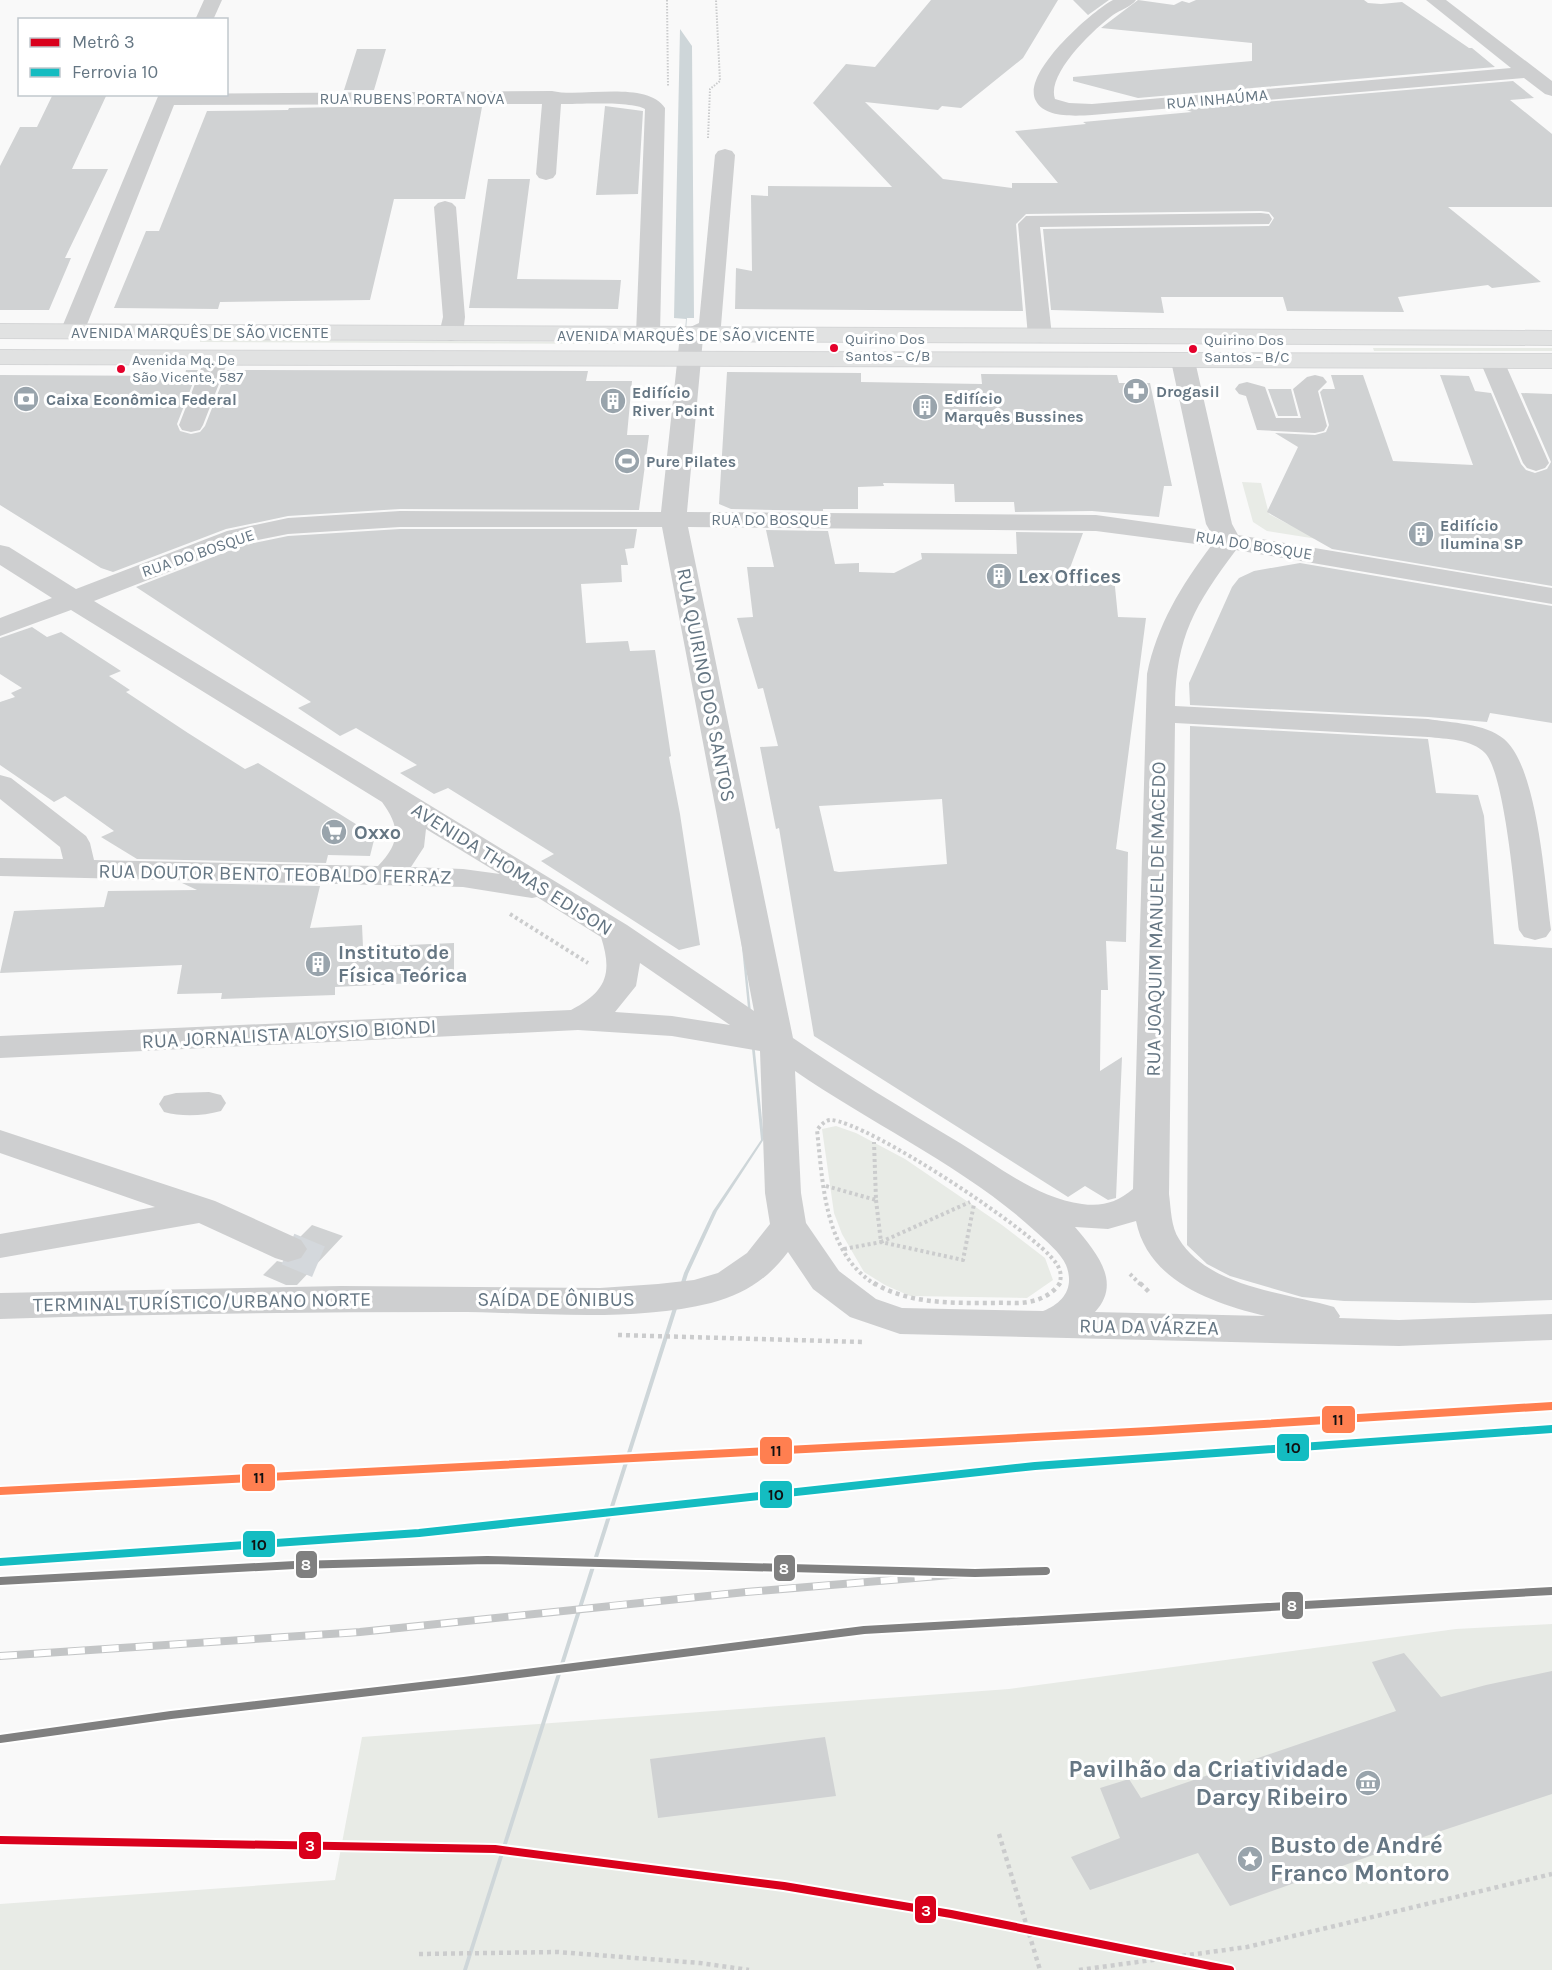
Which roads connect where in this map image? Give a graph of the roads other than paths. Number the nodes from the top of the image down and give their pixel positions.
1 (213, 0) edge
2 (1127, 0) edge
3 (1435, 0) edge
4 (205, 18) edge
5 (1528, 72) junction
6 (1552, 90) edge
7 (169, 97) edge
8 (552, 97) junction
9 (725, 155) dead end
10 (546, 174) dead end
11 (445, 207) dead end
12 (1261, 219) dead end
13 (0, 331) edge
14 (72, 332) junction
15 (451, 334) junction
16 (648, 334) junction
17 (1040, 336) junction
18 (1552, 338) edge
19 (690, 347) junction
20 (0, 357) edge
21 (217, 358) junction
22 (1183, 361) junction
23 (1491, 361) junction
24 (1552, 361) edge
25 (1315, 382) dead end
26 (1247, 389) dead end
27 (191, 425) dead end
28 (1536, 463) dead end
29 (673, 519) junction
30 (1229, 541) junction
31 (0, 553) edge
32 (1552, 596) edge
33 (72, 600) junction
34 (0, 628) edge
35 (1159, 714) junction
36 (0, 784) edge
37 (394, 797) junction
38 (0, 867) edge
39 (81, 870) junction
40 (387, 875) junction
41 (549, 892) junction
42 (1535, 930) dead end
43 (616, 932) junction
44 (578, 1020) junction
45 (777, 1044) junction
46 (0, 1047) edge
47 (0, 1141) edge
48 (1151, 1194) junction
49 (1018, 1195) junction
50 (202, 1210) junction
51 (788, 1224) junction
52 (0, 1246) edge
53 (288, 1249) tunnel mouth
54 (404, 1299) joint
55 (0, 1306) edge
56 (1043, 1326) junction
57 (1552, 1327) edge
58 (1399, 1333) junction

1 - 4 street
2 - 5 street, RUA INHAÚMA
3 - 5 street
5 - 6 street
7 - 8 street, RUA RUBENS PORTA NOVA
7 - 14 street
8 - 10 street
8 - 16 street, RUA RUBENS PORTA NOVA
9 - 19 street
11 - 15 street
12 - 17 street
13 - 14 main road, AVENIDA MARQUÊS DE SÃO VICENTE
14 - 15 main road, AVENIDA MARQUÊS DE SÃO VICENTE
15 - 16 main road, AVENIDA MARQUÊS DE SÃO VICENTE
16 - 19 main road, AVENIDA MARQUÊS DE SÃO VICENTE
17 - 18 main road, AVENIDA MARQUÊS DE SÃO VICENTE
17 - 19 main road, AVENIDA MARQUÊS DE SÃO VICENTE
19 - 21 main road, AVENIDA MARQUÊS DE SÃO VICENTE
19 - 22 main road, AVENIDA MARQUÊS DE SÃO VICENTE
19 - 29 street, RUA QUIRINO DOS SANTOS
20 - 21 main road, AVENIDA MARQUÊS DE SÃO VICENTE
21 - 27 street
22 - 23 main road, AVENIDA MARQUÊS DE SÃO VICENTE
22 - 30 street
23 - 24 main road, AVENIDA MARQUÊS DE SÃO VICENTE
23 - 28 street
25 - 26 street
29 - 30 street, RUA DO BOSQUE
29 - 33 street, RUA DO BOSQUE
29 - 45 street, RUA QUIRINO DOS SANTOS
30 - 32 street, RUA DO BOSQUE
30 - 35 street, RUA JOAQUIM MANUEL DE MACEDO
31 - 33 street, AVENIDA THOMAS EDISON
33 - 34 street, RUA DO BOSQUE
33 - 37 street, AVENIDA THOMAS EDISON
35 - 42 street
35 - 48 street, RUA JOAQUIM MANUEL DE MACEDO
36 - 39 street
37 - 40 street
37 - 41 street, AVENIDA THOMAS EDISON
38 - 39 street, RUA DOUTOR BENTO TEOBALDO FERRAZ
39 - 40 street, RUA DOUTOR BENTO TEOBALDO FERRAZ
40 - 41 street, RUA DOUTOR BENTO TEOBALDO FERRAZ
41 - 43 street, AVENIDA THOMAS EDISON
43 - 44 street, RUA JORNALISTA ALOYSIO BIONDI
43 - 45 street, AVENIDA THOMAS EDISON
44 - 45 street, RUA JORNALISTA ALOYSIO BIONDI
44 - 46 street, RUA JORNALISTA ALOYSIO BIONDI
45 - 49 street, AVENIDA THOMAS EDISON
45 - 51 street, RUA QUIRINO DOS SANTOS
47 - 50 street
48 - 49 street, AVENIDA THOMAS EDISON
48 - 58 street, RUA JOAQUIM MANUEL DE MACEDO
49 - 56 street, AVENIDA THOMAS EDISON
50 - 52 street
50 - 53 street
51 - 54 street, SAÍDA DE ÔNIBUS
51 - 56 street, RUA DA VÁRZEA
54 - 55 street, TERMINAL TURÍSTICO/URBANO NORTE
56 - 58 street, RUA DA VÁRZEA
57 - 58 street, RUA DA VÁRZEA

